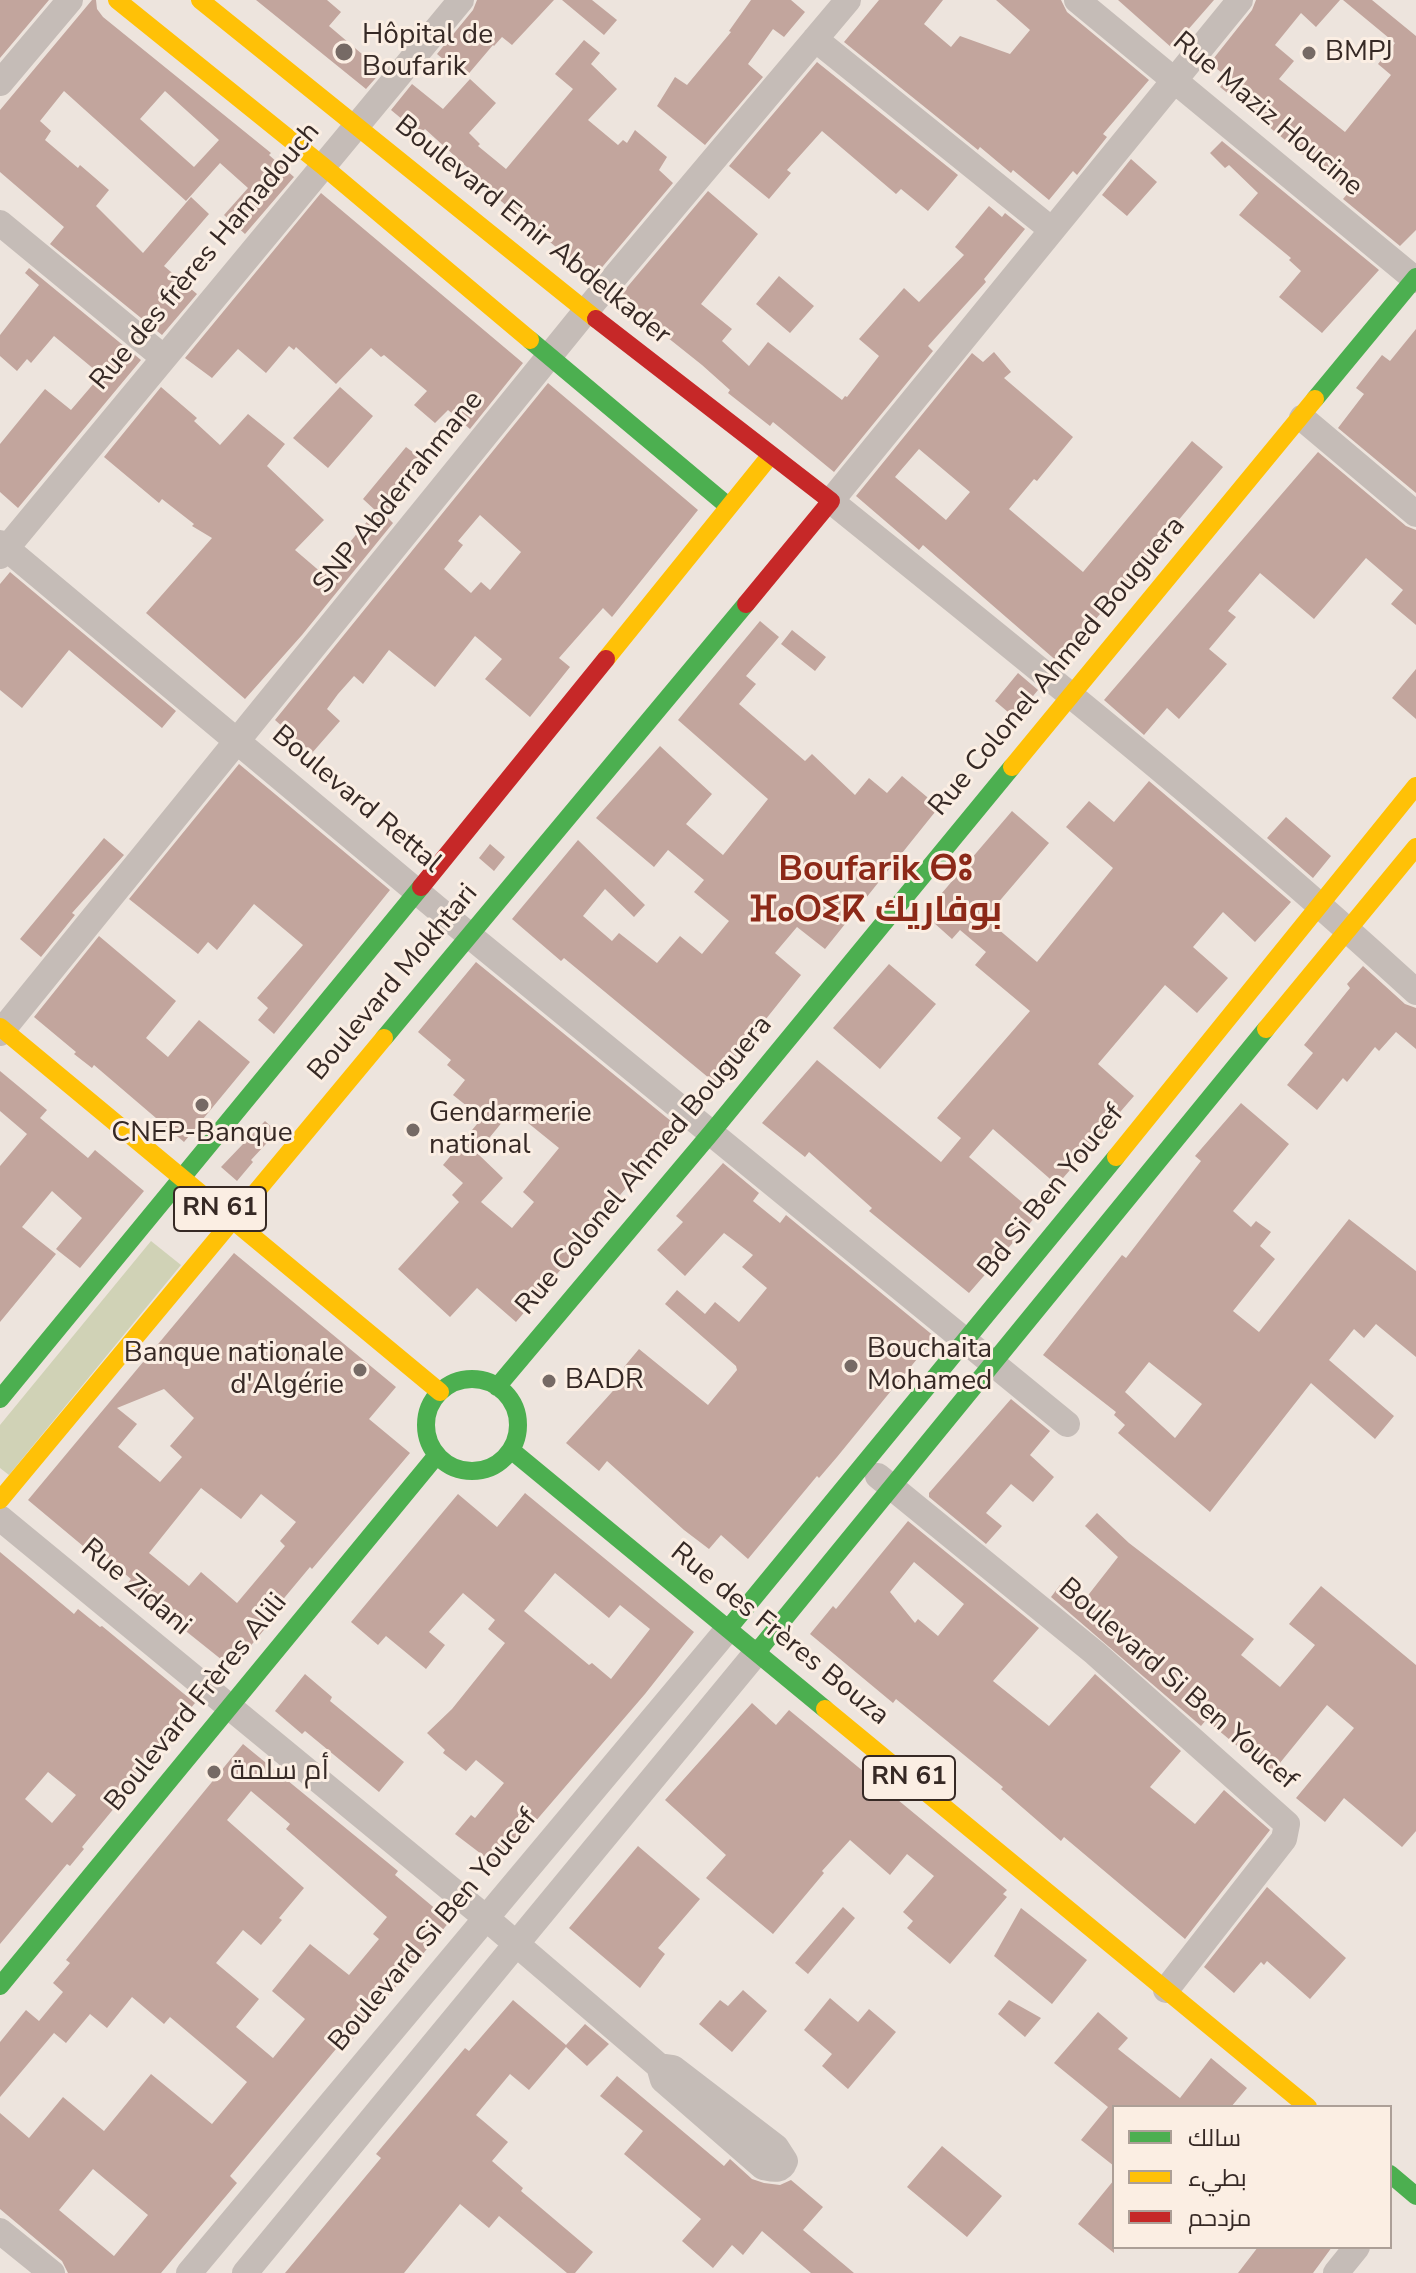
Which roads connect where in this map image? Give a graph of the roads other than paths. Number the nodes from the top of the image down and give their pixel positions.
1 (70, 0) edge
2 (117, 0) edge
3 (200, 0) edge
4 (461, 0) edge
5 (848, 0) edge
6 (1077, 0) edge
7 (1240, 0) edge
8 (815, 39) junction
9 (1175, 79) junction
10 (0, 83) edge
11 (356, 126) junction
12 (323, 166) junction
13 (0, 223) edge
14 (1052, 230) junction
15 (1416, 279) edge
16 (586, 311) junction
17 (551, 357) junction
18 (164, 358) junction
19 (1302, 418) junction
20 (770, 456) junction
21 (831, 501) junction
22 (728, 506) junction
23 (1416, 514) edge
24 (2, 549) edge
25 (1070, 695) junction
26 (237, 741) junction
27 (1416, 786) edge
28 (1416, 847) edge
29 (416, 892) junction
30 (1319, 905) junction
31 (1348, 930) junction
32 (470, 936) junction
33 (1416, 992) edge
34 (1, 1030) edge
35 (1196, 1059) junction
36 (1223, 1082) junction
37 (711, 1133) junction
38 (183, 1179) junction
39 (233, 1220) junction
40 (966, 1342) junction
41 (992, 1362) junction
42 (497, 1387) junction
43 (440, 1392) junction
44 (0, 1399) edge
45 (1067, 1424) dead end
46 (511, 1450) junction
47 (437, 1455) junction
48 (864, 1464) junction
49 (891, 1488) junction
50 (0, 1500) edge
51 (0, 1518) edge
52 (728, 1629) junction
53 (757, 1652) junction
54 (229, 1708) junction
55 (486, 1918) junction
56 (516, 1945) junction
57 (0, 1986) edge
58 (1166, 1990) junction
59 (659, 2066) junction
60 (1306, 2105) edge
61 (0, 2231) edge
62 (1355, 2249) edge
63 (52, 2273) edge
64 (189, 2273) edge
65 (245, 2273) edge
66 (1336, 2273) edge

1 - 10 street
2 - 12 street
3 - 11 street, Boulevard Emir Abdelkader
4 - 11 street, Rue des frères Hamadouch
5 - 8 street, SNP Abderrahmane
6 - 9 street, Rue Maziz Houcine
7 - 9 street
8 - 14 street
8 - 16 street, SNP Abderrahmane
9 - 14 street
9 - 15 street, Rue Maziz Houcine
11 - 12 street, Rue des frères Hamadouch
11 - 16 street, Boulevard Emir Abdelkader
12 - 17 street
12 - 18 street, Rue des frères Hamadouch
13 - 18 street
14 - 21 street
15 - 19 street, Rue Colonel Ahmed Bouguera
16 - 17 street, SNP Abderrahmane
16 - 20 street, Boulevard Emir Abdelkader
17 - 22 street
17 - 26 street, SNP Abderrahmane
18 - 24 street, Rue des frères Hamadouch
19 - 23 street
19 - 25 street, Rue Colonel Ahmed Bouguera
20 - 21 street, Boulevard Emir Abdelkader
20 - 22 street, Boulevard Mokhtari
21 - 25 street
21 - 32 street, Boulevard Mokhtari
22 - 29 street, Boulevard Mokhtari
24 - 26 street, Boulevard Rettal
25 - 30 street
25 - 37 street, Rue Colonel Ahmed Bouguera
26 - 29 street, Boulevard Rettal
26 - 34 street, SNP Abderrahmane
27 - 30 street, Bd Si Ben Youcef
28 - 31 street
29 - 32 street, Boulevard Rettal
29 - 38 street, Boulevard Mokhtari
30 - 31 street
30 - 35 street, Bd Si Ben Youcef
31 - 33 street
31 - 36 street
32 - 37 street, Boulevard Rettal
32 - 39 street, Boulevard Mokhtari
34 - 38 street, RN 61
35 - 36 street
35 - 40 street, Bd Si Ben Youcef
36 - 41 street
37 - 40 street, Boulevard Rettal
37 - 42 street, Rue Colonel Ahmed Bouguera
38 - 39 street, RN 61
38 - 44 street, Boulevard Mokhtari
39 - 43 street, RN 61
39 - 50 street, Boulevard Mokhtari
40 - 41 street, Boulevard Rettal
40 - 48 street, Bd Si Ben Youcef
41 - 45 street, Boulevard Rettal
41 - 49 street
42 - 43 street
42 - 46 street
43 - 47 street
46 - 47 street
46 - 52 street, Rue des Frères Bouza / RN 61
47 - 54 street, Boulevard Frères Alili
48 - 49 street, Boulevard Si Ben Youcef
48 - 52 street, Bd Si Ben Youcef
49 - 53 street
49 - 58 street, Boulevard Si Ben Youcef
51 - 54 street, Rue Zidani
52 - 53 street, Rue des Frères Bouza / RN 61
52 - 55 street, Boulevard Si Ben Youcef
53 - 56 street
53 - 58 street, Rue des Frères Bouza / RN 61
54 - 55 street, Rue Zidani
54 - 57 street, Boulevard Frères Alili
55 - 56 street, Rue Zidani
55 - 64 street, Boulevard Si Ben Youcef
56 - 59 street, Rue Zidani
56 - 65 street
58 - 60 street, Rue des Frères Bouza / RN 61
59 - 59 street
61 - 63 street
62 - 66 street

